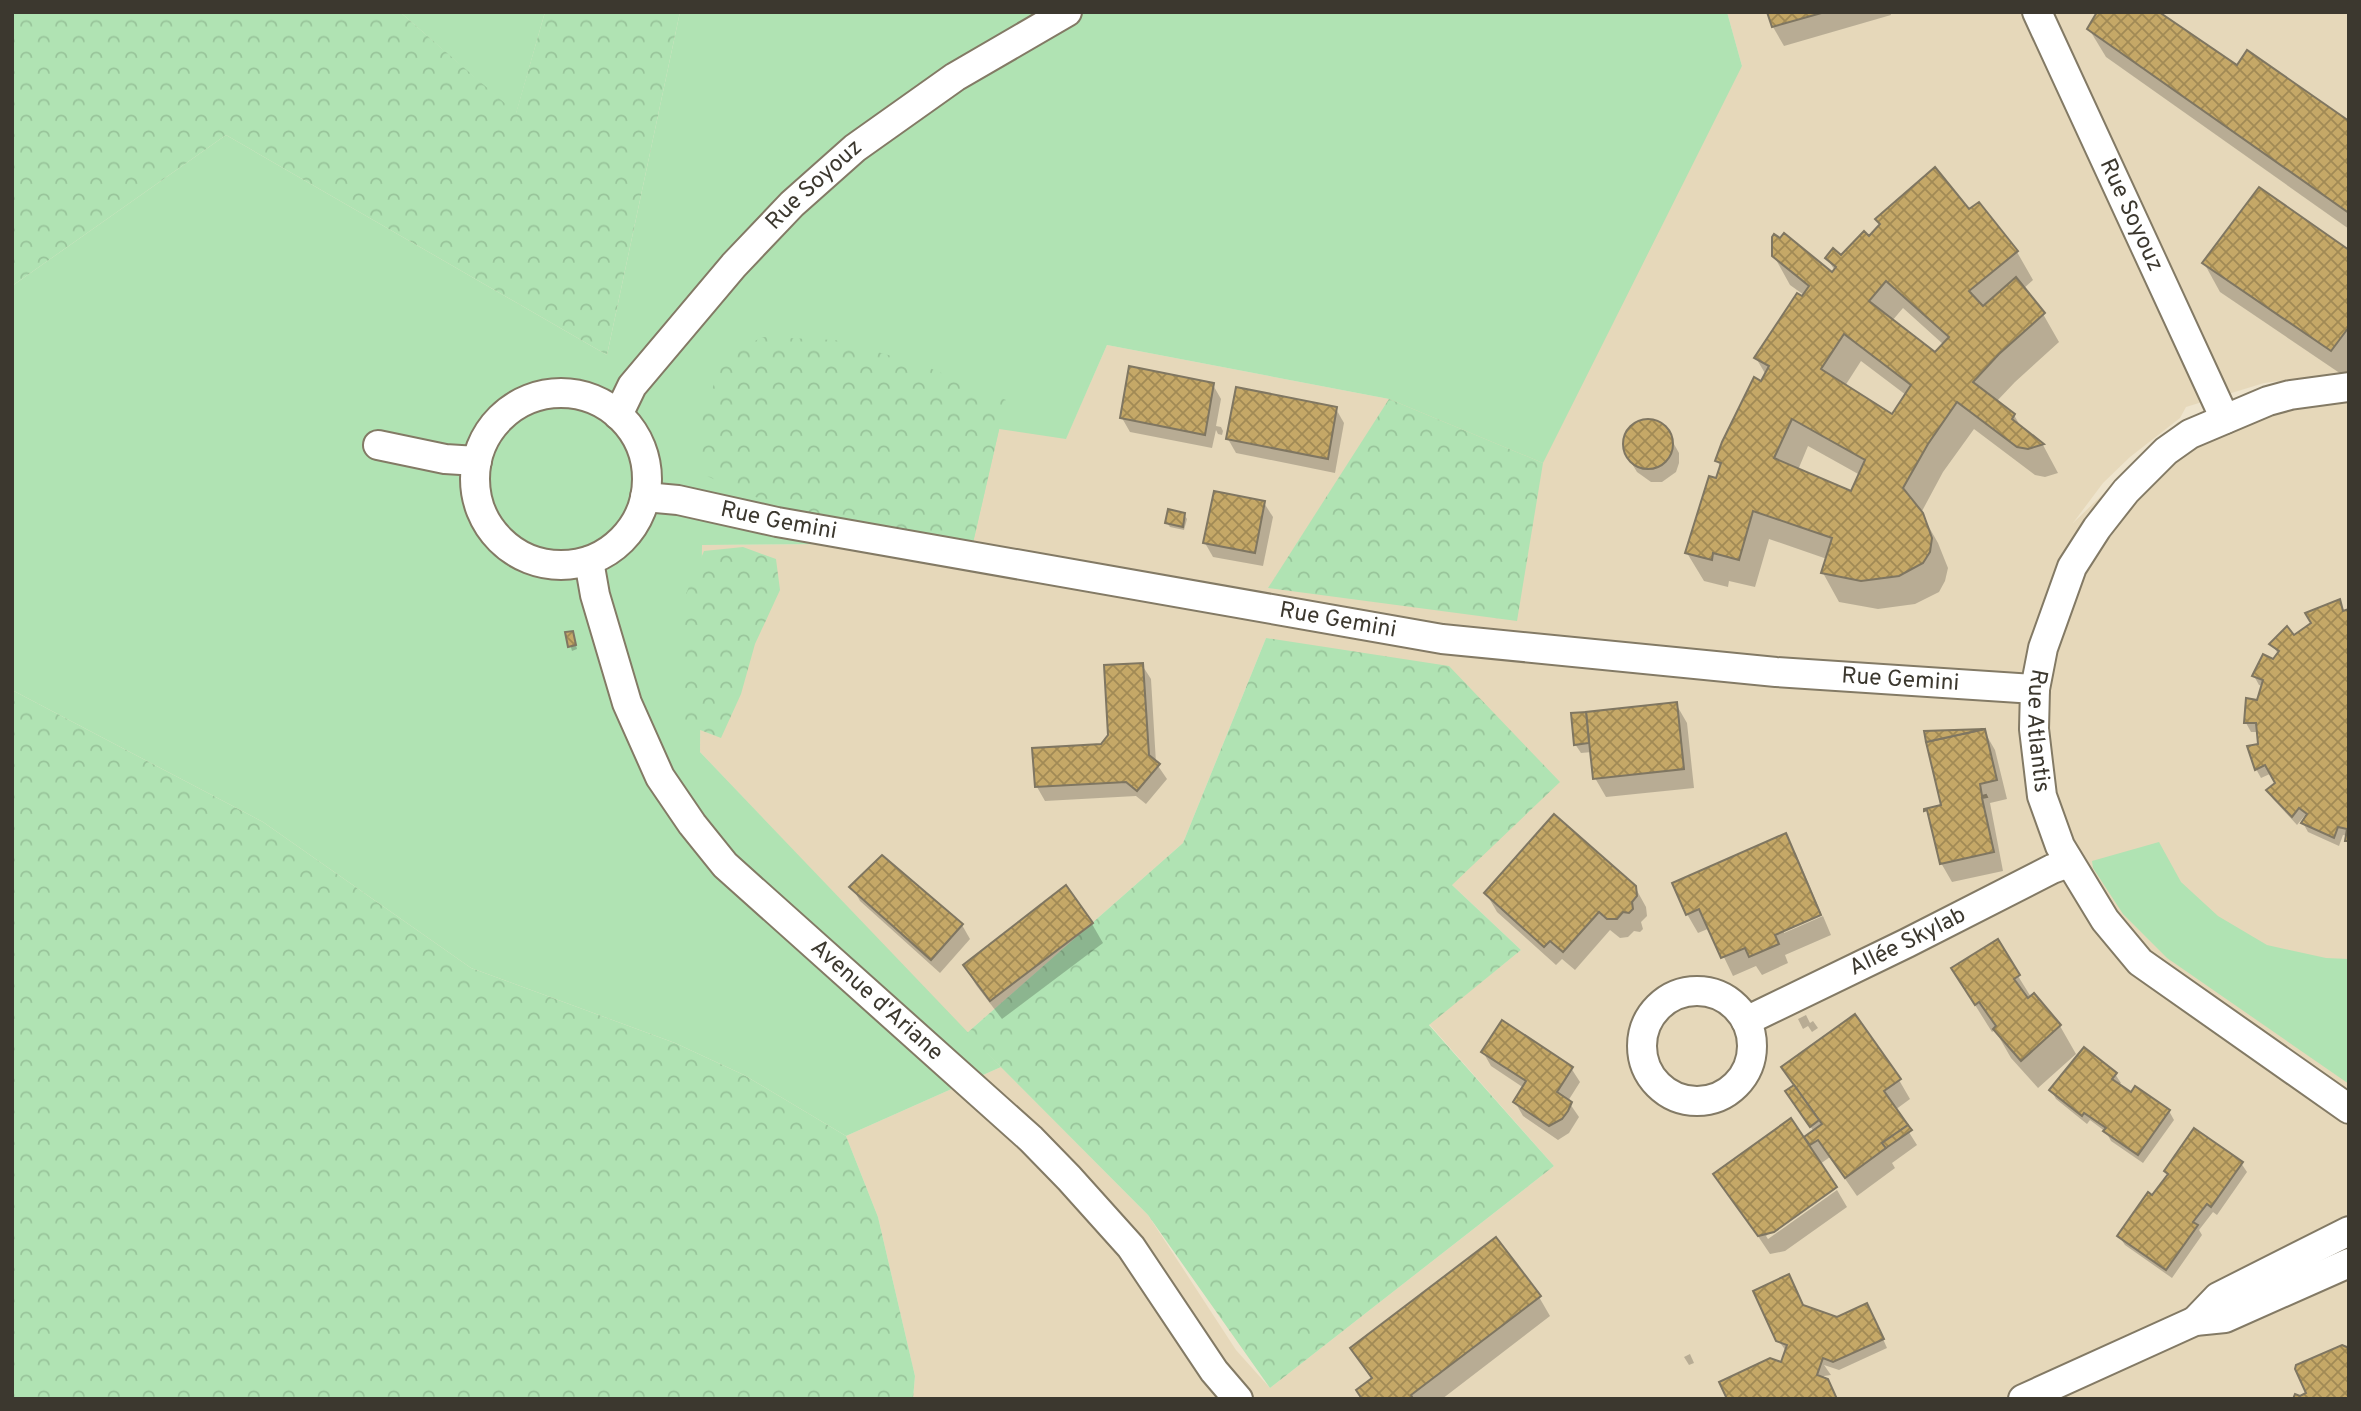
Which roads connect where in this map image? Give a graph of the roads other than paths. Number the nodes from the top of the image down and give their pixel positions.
1 (1067, 12) edge
2 (2037, 12) edge
3 (2349, 387) edge
4 (618, 415) junction
5 (2225, 419) junction
6 (377, 445) dead end
7 (477, 461) junction
8 (645, 497) junction
9 (589, 561) junction
10 (2035, 689) junction
11 (2069, 863) junction
12 (1746, 1021) dead end
13 (2349, 1109) edge
14 (2349, 1231) edge
15 (2349, 1263) edge
16 (2195, 1321) junction
17 (1238, 1399) edge
18 (2023, 1399) edge

1 - 4 street, Rue Soyouz
2 - 5 street, Rue Soyouz
3 - 5 street, Rue Atlantis
4 - 7 street
4 - 8 street
5 - 10 street, Rue Atlantis
6 - 7 street
7 - 9 street
8 - 9 street
8 - 10 street, Rue Gemini
9 - 17 street, Avenue d'Ariane
10 - 11 street, Rue Atlantis
11 - 12 street, Allée Skylab
11 - 13 street, Rue Atlantis
14 - 16 street
15 - 16 street
16 - 18 street

